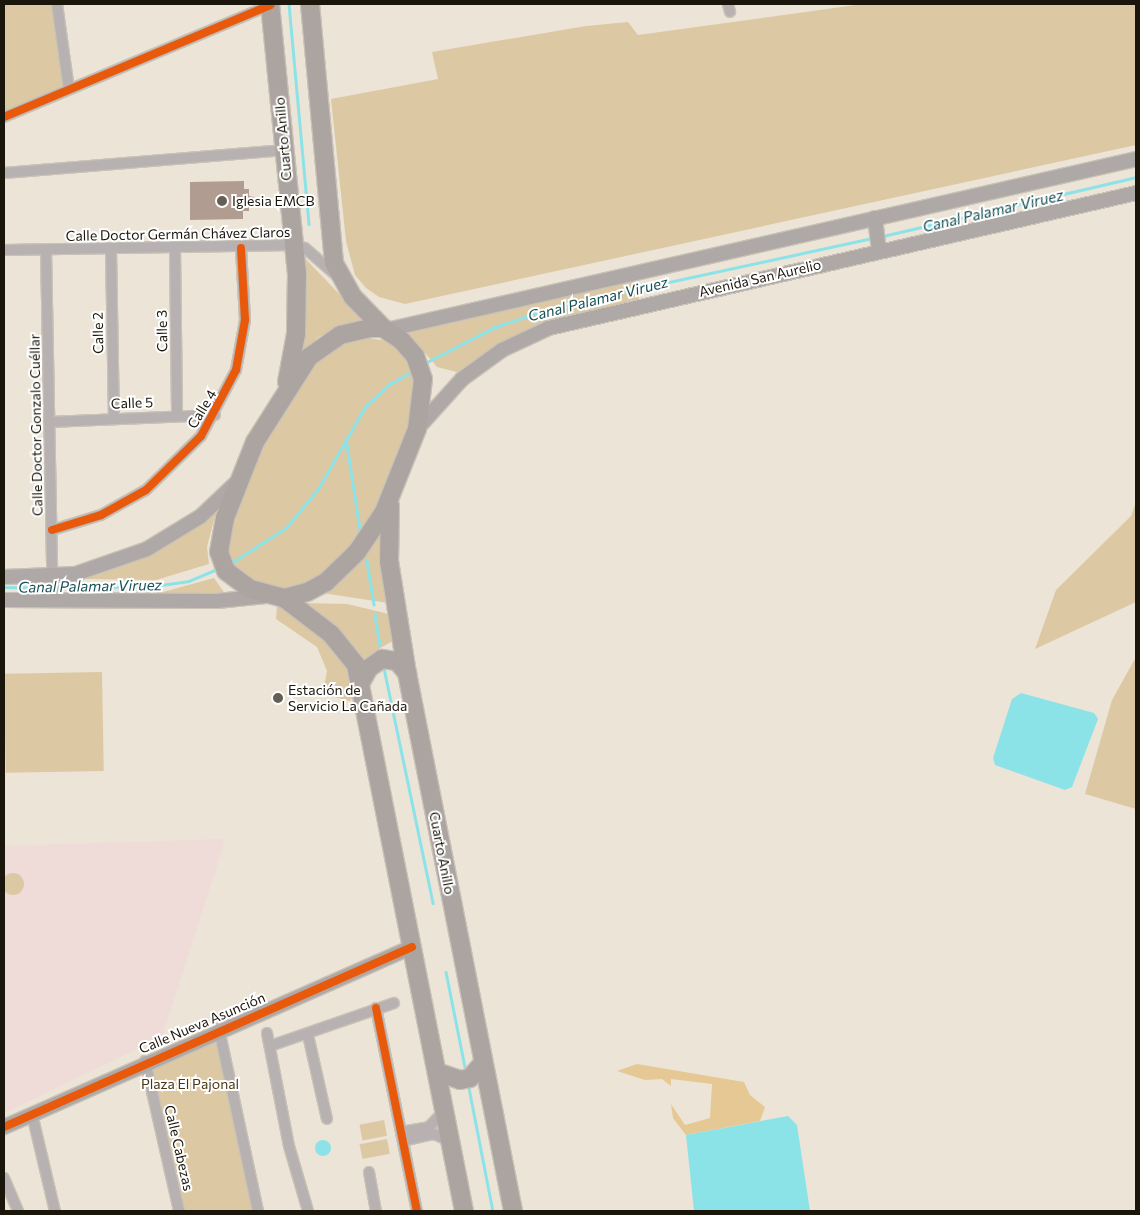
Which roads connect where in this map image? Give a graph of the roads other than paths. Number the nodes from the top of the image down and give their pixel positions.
1 (57, 4) edge
2 (270, 4) edge
3 (310, 4) edge
4 (69, 89) junction
5 (4, 117) edge
6 (285, 150) junction
7 (1136, 158) edge
8 (4, 173) edge
9 (1136, 193) edge
10 (875, 223) junction
11 (293, 245) junction
12 (175, 247) junction
13 (879, 247) junction
14 (241, 248) junction
15 (4, 250) edge
16 (46, 250) junction
17 (111, 254) junction
18 (340, 279) junction
19 (384, 329) junction
20 (284, 392) junction
21 (177, 415) junction
22 (215, 415) junction
23 (114, 418) junction
24 (49, 422) junction
25 (417, 429) junction
26 (237, 482) junction
27 (392, 494) junction
28 (52, 530) junction
29 (4, 577) edge
30 (53, 579) junction
31 (54, 596) junction
32 (266, 596) junction
33 (284, 598) junction
34 (4, 600) edge
35 (407, 673) junction
36 (360, 684) junction
37 (412, 946) junction
38 (394, 1002) dead end
39 (376, 1008) junction
40 (219, 1029) junction
41 (267, 1033) dead end
42 (308, 1035) junction
43 (270, 1046) junction
44 (145, 1061) junction
45 (482, 1064) junction
46 (436, 1072) junction
47 (444, 1111) junction
48 (32, 1114) junction
49 (327, 1119) dead end
50 (4, 1127) edge
51 (402, 1136) junction
52 (451, 1143) junction
53 (369, 1172) dead end
54 (4, 1178) edge
55 (18, 1211) edge
56 (55, 1211) edge
57 (179, 1211) edge
58 (258, 1211) edge
59 (308, 1211) edge
60 (376, 1211) edge
61 (417, 1211) edge
62 (464, 1211) edge
63 (513, 1211) edge

1 - 4 street
2 - 4 street
2 - 6 highway, Cuarto Anillo
3 - 18 highway
4 - 5 street
6 - 8 street
6 - 11 highway, Cuarto Anillo
7 - 10 main road
9 - 13 main road, Avenida San Aurelio
10 - 13 main road
10 - 19 main road
11 - 14 street, Calle Doctor Germán Chávez Claros
11 - 18 street, Calle Doctor Germán Chávez Claros
11 - 20 highway, Cuarto Anillo
12 - 14 street, Calle Doctor Germán Chávez Claros
12 - 17 street, Calle Doctor Germán Chávez Claros
12 - 21 street, Calle 3
13 - 25 main road, Avenida San Aurelio
14 - 22 street, Calle 4
15 - 16 street, Calle Doctor Germán Chávez Claros
16 - 17 street, Calle Doctor Germán Chávez Claros
16 - 24 street, Calle Doctor Gonzalo Cuéllar
17 - 23 street, Calle 2
18 - 19 highway
19 - 20 highway
19 - 25 highway
20 - 26 highway
21 - 22 street, Calle 5
21 - 23 street, Calle 5
22 - 28 street, Calle 4
23 - 24 street, Calle 5
24 - 28 street, Calle Doctor Gonzalo Cuéllar
25 - 27 highway
26 - 30 main road
26 - 32 highway
27 - 33 highway
27 - 35 highway, Cuarto Anillo
28 - 30 street, Calle Doctor Gonzalo Cuéllar
29 - 30 main road
30 - 31 street, Calle Doctor Gonzalo Cuéllar
31 - 32 main road
31 - 34 main road
32 - 33 highway
33 - 36 highway
35 - 36 highway
35 - 45 highway, Cuarto Anillo
36 - 37 highway
37 - 40 main road, Calle Nueva Asunción
37 - 46 highway
38 - 39 street
39 - 42 street
39 - 51 street
40 - 44 main road, Calle Nueva Asunción
40 - 58 street
41 - 43 street
42 - 43 street
42 - 49 street
43 - 59 street
44 - 48 main road, Calle Nueva Asunción
44 - 57 street, Calle Cabezas
45 - 46 highway
45 - 63 highway, Cuarto Anillo
46 - 47 highway
47 - 51 street
47 - 52 highway
48 - 50 main road, Calle Nueva Asunción
48 - 56 street
51 - 52 street
51 - 61 street
52 - 62 highway
53 - 60 street
54 - 55 street

